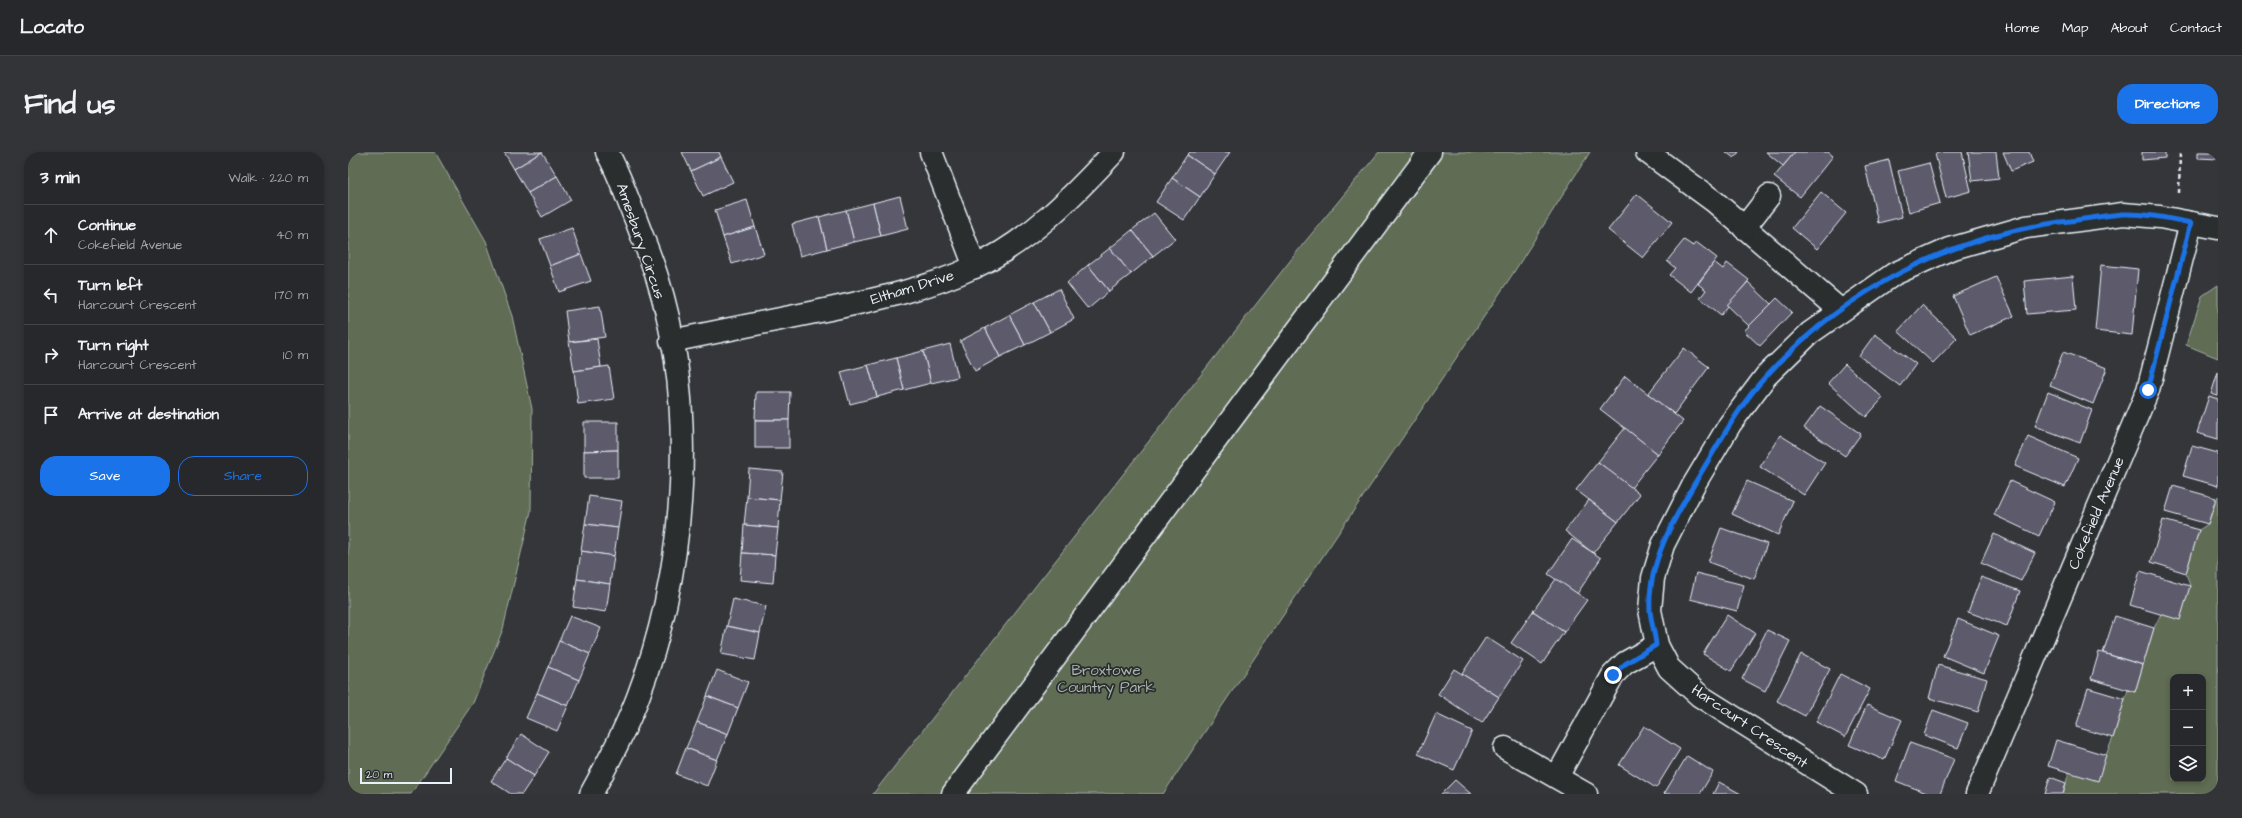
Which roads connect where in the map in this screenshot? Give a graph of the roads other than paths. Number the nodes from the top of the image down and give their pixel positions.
1 (607, 152) edge
2 (932, 152) edge
3 (1114, 152) edge
4 (1430, 152) edge
5 (1647, 152) edge
6 (1769, 196) dead end
7 (2185, 222) junction
8 (1744, 228) junction
9 (2218, 228) edge
10 (975, 267) junction
11 (1840, 310) junction
12 (672, 341) junction
13 (1656, 645) junction
14 (1505, 748) dead end
15 (1557, 777) junction
16 (591, 794) edge
17 (953, 794) edge
18 (1586, 794) edge
19 (1856, 794) edge
20 (1977, 794) edge

1 - 12 street, Amesbury Circus
2 - 10 street
3 - 10 street, Eltham Drive
4 - 17 street
5 - 8 street
6 - 8 street
7 - 9 street, Harcourt Crescent
7 - 11 street, Harcourt Crescent
7 - 20 street, Cokefield Avenue
8 - 11 street
10 - 12 street, Eltham Drive
11 - 13 street, Harcourt Crescent
12 - 16 street, Amesbury Circus
13 - 15 street
13 - 19 street, Harcourt Crescent
14 - 15 street
15 - 18 street

